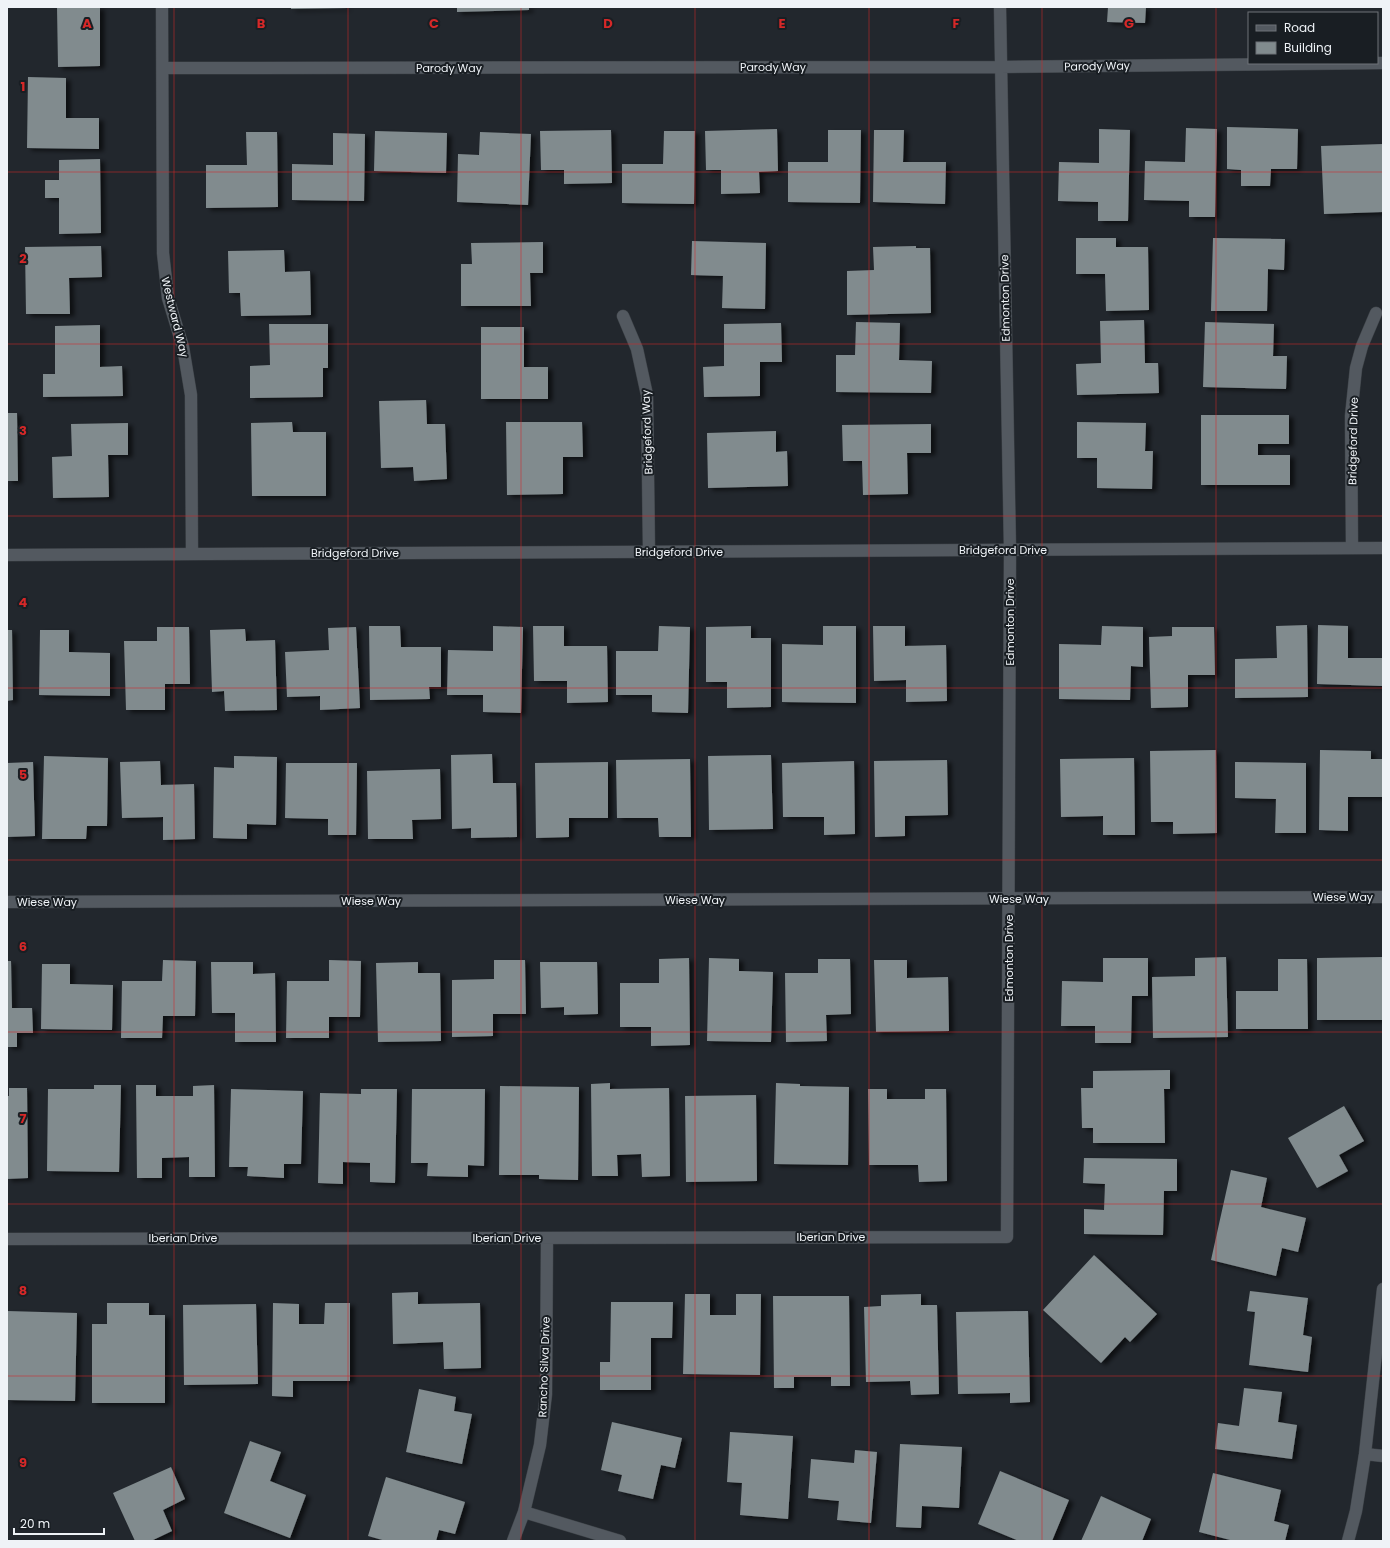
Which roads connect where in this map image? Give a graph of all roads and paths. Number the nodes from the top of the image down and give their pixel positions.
1 (162, 7) edge
2 (1000, 7) edge
3 (1287, 64) edge
4 (1000, 67) junction
5 (163, 68) junction
6 (1376, 313) dead end
7 (623, 316) dead end
8 (1352, 548) junction
9 (1383, 548) edge
10 (1010, 550) junction
11 (649, 552) junction
12 (192, 554) junction
13 (7, 555) edge
14 (1383, 897) edge
15 (1009, 899) junction
16 (7, 902) edge
17 (1008, 1237) joint
18 (547, 1238) junction
19 (7, 1239) edge
20 (1383, 1289) edge
21 (1365, 1454) junction
22 (1383, 1456) edge
23 (524, 1512) junction
24 (513, 1541) edge
25 (620, 1541) edge
26 (1348, 1541) edge

1 - 5 street, Westward Way
2 - 4 street, Edmonton Drive
3 - 4 street, Parody Way
4 - 5 street, Parody Way
4 - 10 street, Edmonton Drive
5 - 12 street, Westward Way
6 - 8 street, Bridgeford Drive
7 - 11 street, Bridgeford Way
8 - 9 street, Bridgeford Drive
8 - 10 street, Bridgeford Drive
10 - 11 street, Bridgeford Drive
10 - 15 street, Edmonton Drive
11 - 12 street, Bridgeford Drive
12 - 13 street, Bridgeford Drive
14 - 15 street, Wiese Way
15 - 16 street, Wiese Way
15 - 17 street, Edmonton Drive
17 - 18 street, Iberian Drive
18 - 19 street, Iberian Drive
18 - 23 street, Rancho Silva Drive
20 - 21 street
21 - 22 street
21 - 26 street
23 - 24 street, Rancho Silva Drive
23 - 25 street

